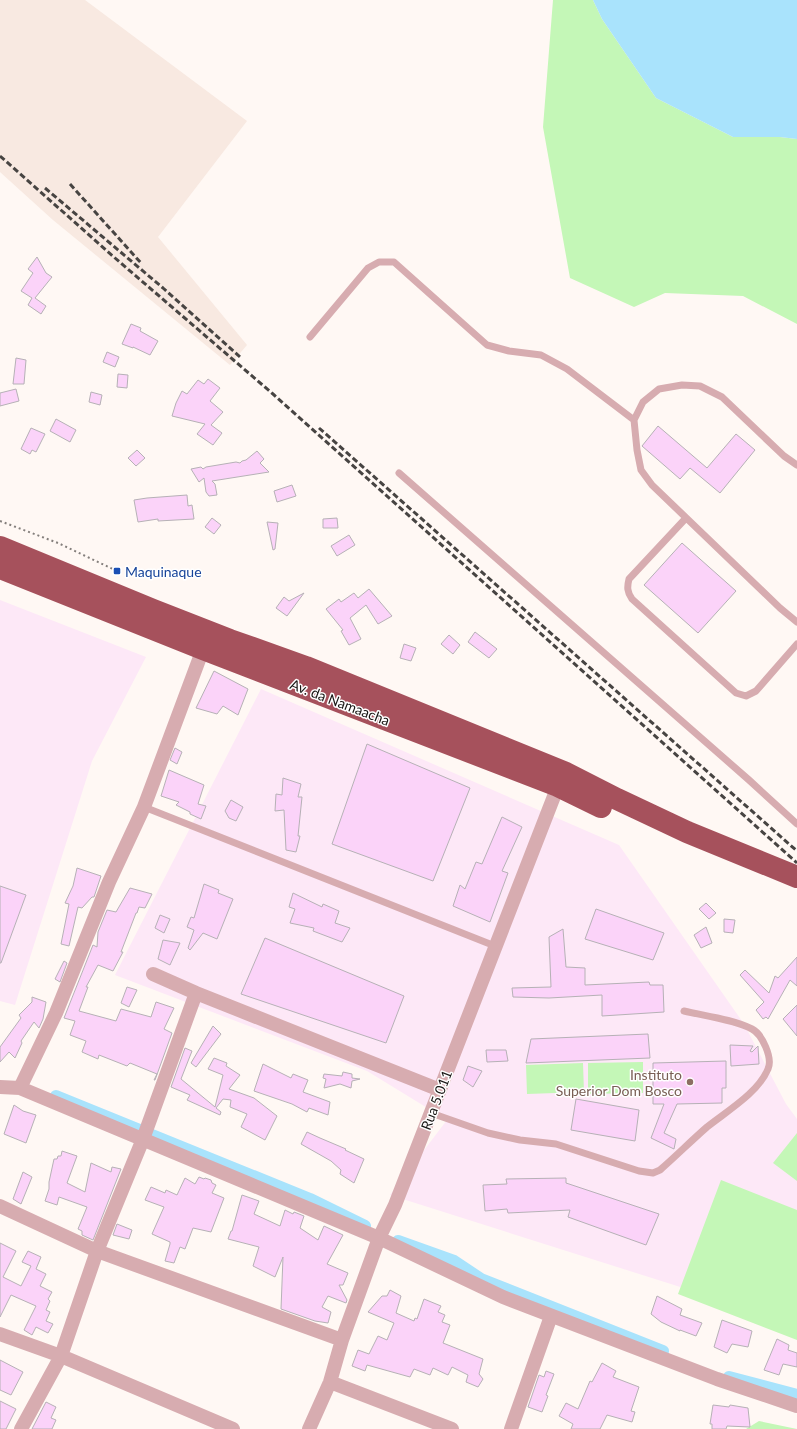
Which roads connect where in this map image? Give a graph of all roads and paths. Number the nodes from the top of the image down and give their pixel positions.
1 (310, 338) dead end
2 (634, 420) junction
3 (797, 465) edge
4 (399, 473) dead end
5 (686, 518) junction
6 (0, 521) edge
7 (0, 547) edge
8 (0, 568) edge
9 (117, 571) dead end
10 (797, 622) edge
11 (797, 644) edge
12 (203, 649) junction
13 (562, 780) junction
14 (144, 807) junction
15 (797, 824) edge
16 (797, 877) edge
17 (797, 891) edge
18 (495, 946) junction
19 (153, 974) dead end
20 (196, 993) junction
21 (684, 1011) dead end
22 (0, 1087) edge
23 (20, 1088) junction
24 (440, 1090) junction
25 (431, 1114) junction
26 (143, 1139) junction
27 (0, 1206) edge
28 (379, 1238) junction
29 (97, 1251) junction
30 (551, 1316) junction
31 (0, 1334) edge
32 (342, 1340) junction
33 (61, 1356) junction
34 (330, 1382) junction
35 (797, 1406) edge
36 (21, 1429) edge
37 (233, 1429) edge
38 (309, 1429) edge
39 (452, 1429) edge
40 (511, 1429) edge

1 - 2 lane
2 - 3 lane
2 - 5 lane
4 - 15 lane
5 - 10 lane
5 - 11 lane
6 - 9 path
7 - 13 highway, Av. da Namaacha
8 - 12 highway, Av. da Namaacha
12 - 13 highway, Av. da Namaacha
12 - 14 street
13 - 16 highway, Av. da Namaacha
13 - 17 highway, Av. da Namaacha
13 - 18 street, Rua 5.011
14 - 18 lane
14 - 23 street
18 - 24 street, Rua 5.011
19 - 20 street
20 - 24 street
20 - 26 street
21 - 25 lane
22 - 23 street
23 - 26 street
24 - 25 street, Rua 5.011
25 - 28 street, Rua 5.011
26 - 28 street
26 - 29 street
27 - 29 street
28 - 30 street
28 - 32 street, Rua 5.011
29 - 32 street
29 - 33 street
30 - 35 street
30 - 40 street
31 - 33 street
32 - 34 street, Rua 5.011
33 - 36 street
33 - 37 street
34 - 38 street, Rua 5.011
34 - 39 street

